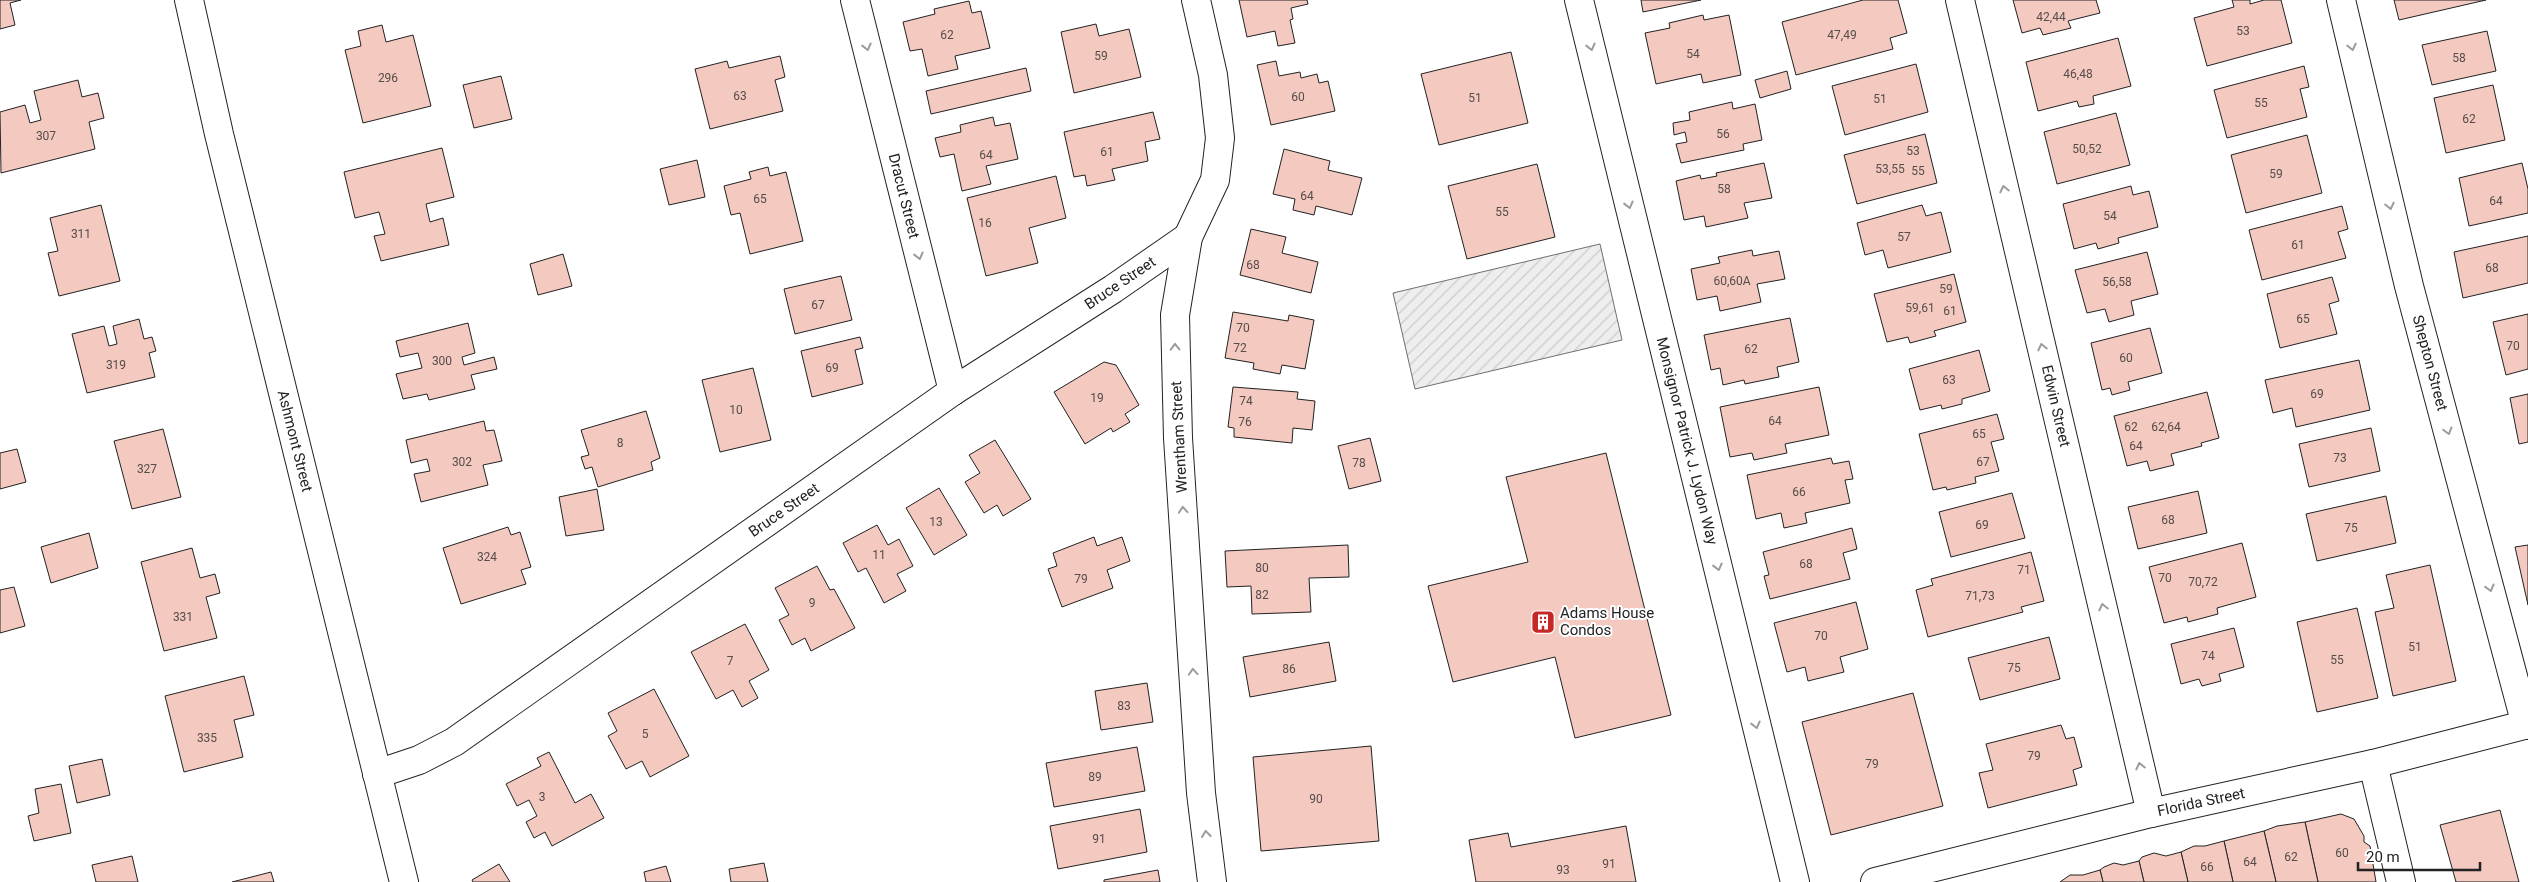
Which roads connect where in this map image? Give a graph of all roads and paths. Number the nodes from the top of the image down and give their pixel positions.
1 (189, 0) edge
2 (855, 0) edge
3 (1196, 0) edge
4 (1579, 0) edge
5 (1960, 0) edge
6 (2341, 0) edge
7 (1188, 237) junction
8 (953, 391) junction
9 (2527, 724) edge
10 (2373, 764) junction
11 (377, 774) junction
12 (2151, 813) junction
13 (404, 882) edge
14 (1212, 882) edge
15 (1795, 882) edge
16 (1875, 882) edge
17 (2401, 882) edge

1 - 11 street, Ashmont Street
2 -> 8 street, Dracut Street
3 - 7 street, Wrentham Street
4 -> 15 street, Monsignor Patrick J. Lydon Way
12 -> 5 street, Edwin Street
6 -> 9 street, Shepton Street
7 - 8 street, Bruce Street
14 -> 7 street, Wrentham Street
8 - 11 street, Bruce Street
9 - 10 street, Florida Street
10 - 12 street, Florida Street
10 - 17 street
11 - 13 street, Ashmont Street
12 - 16 street, Florida Street

